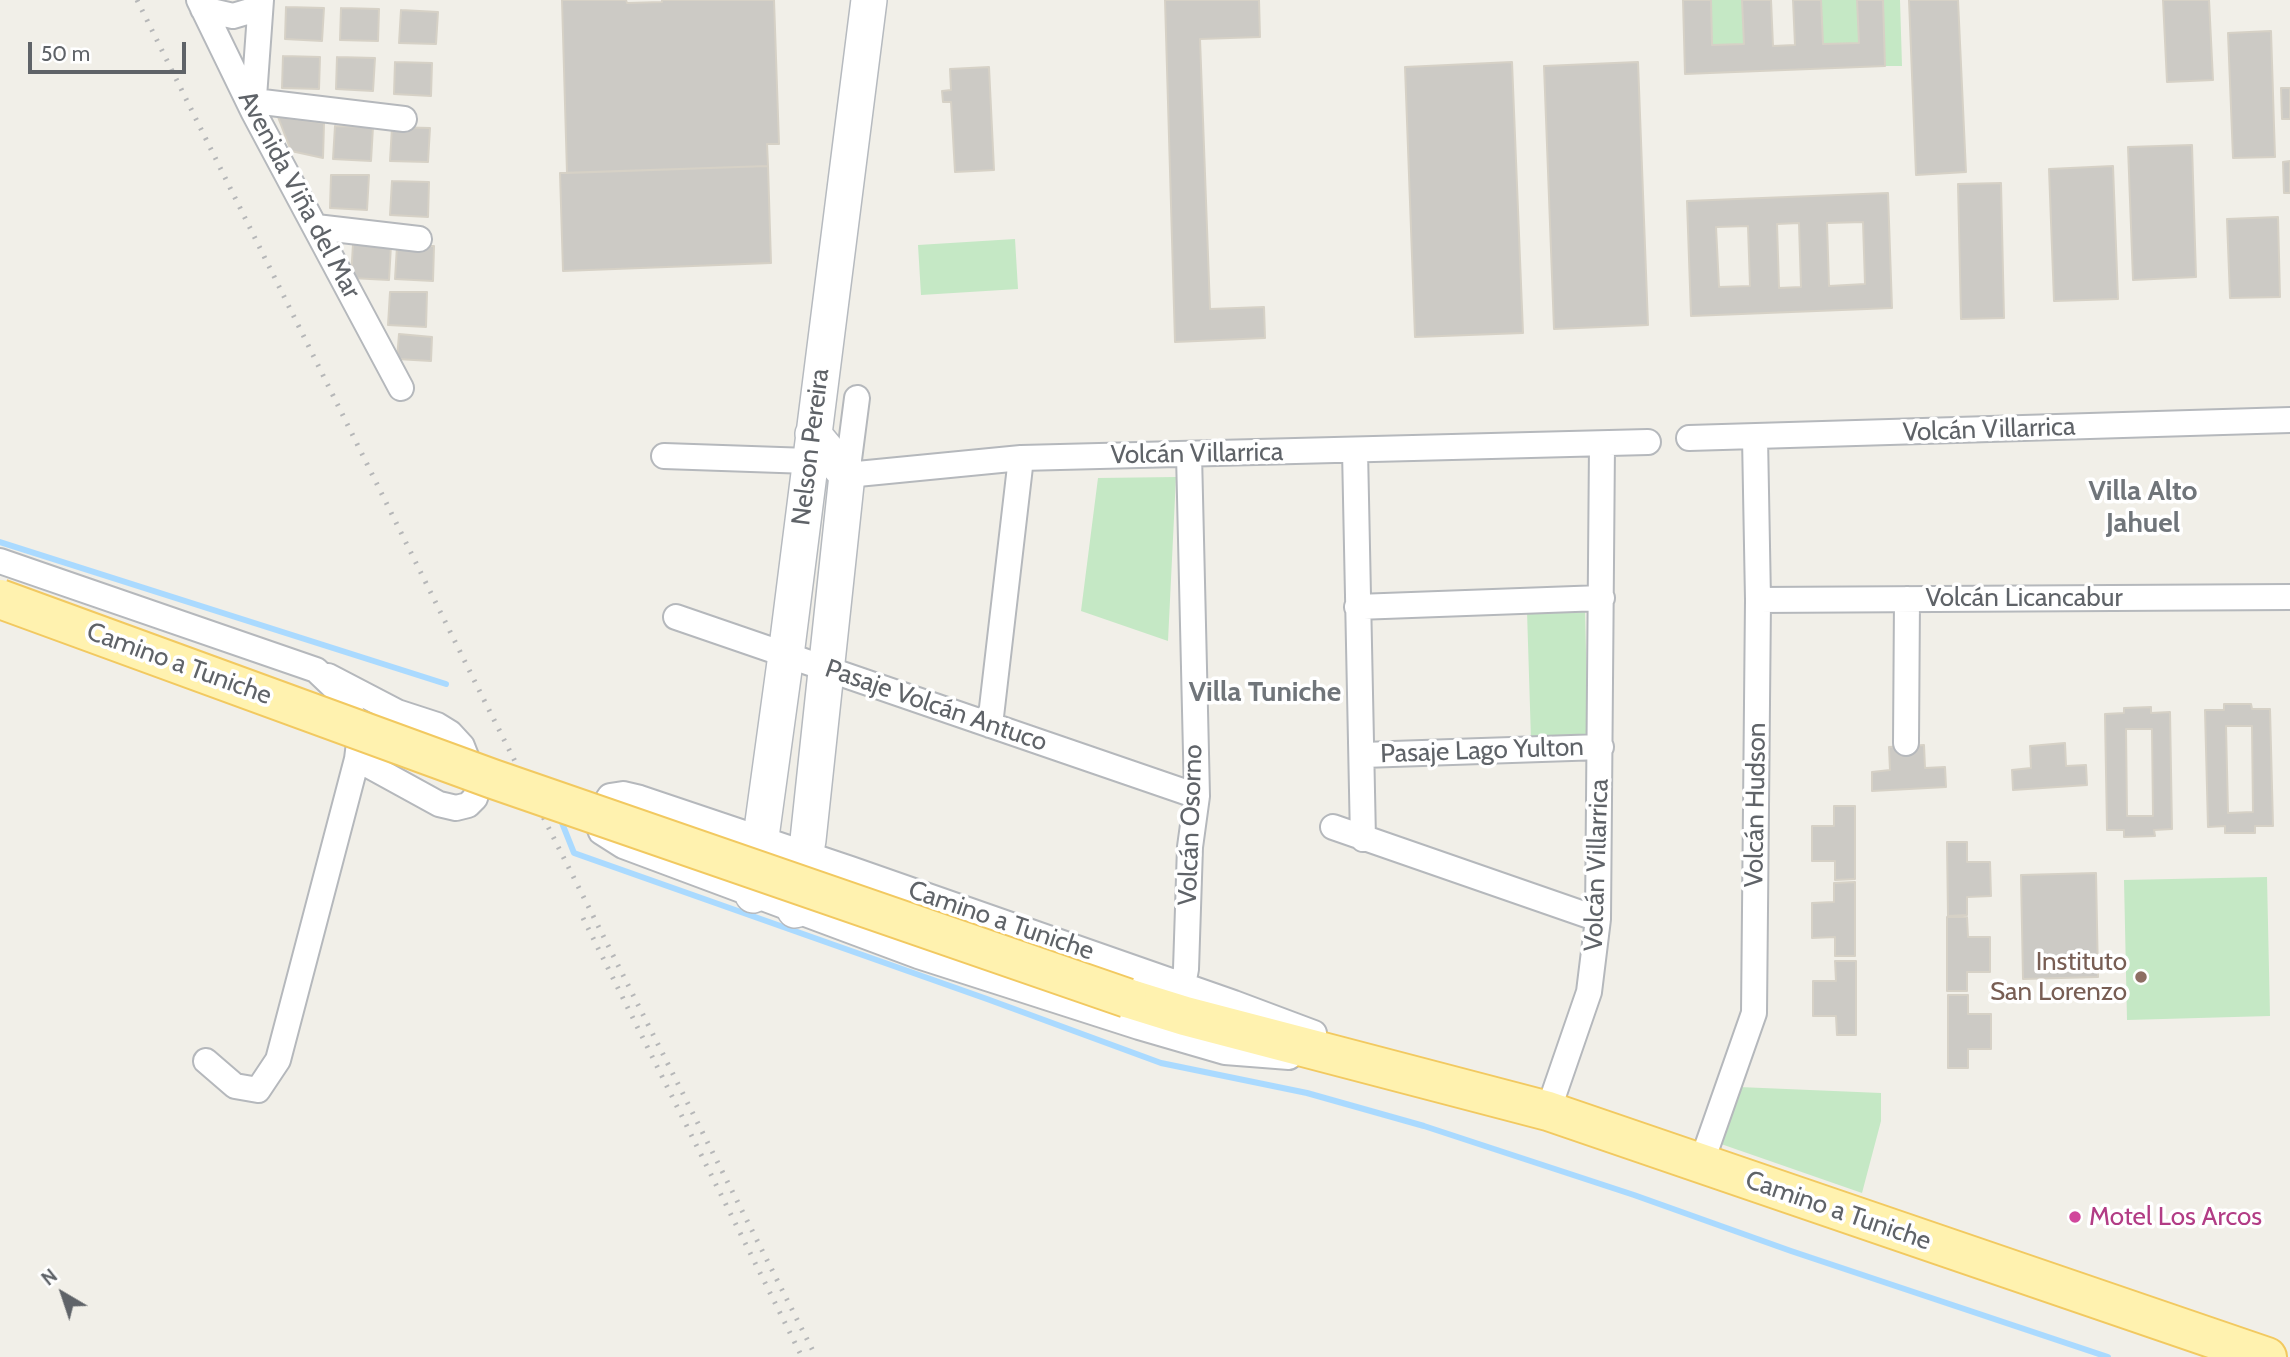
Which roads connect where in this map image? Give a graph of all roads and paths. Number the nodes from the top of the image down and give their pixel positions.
1 (869, 0) edge
2 (261, 4) edge
3 (201, 5) edge
4 (254, 106) junction
5 (404, 119) dead end
6 (316, 227) junction
7 (419, 239) dead end
8 (401, 388) dead end
9 (857, 398) dead end
10 (2290, 420) edge
11 (1755, 437) junction
12 (1689, 438) dead end
13 (1648, 442) dead end
14 (1602, 443) junction
15 (811, 448) junction
16 (1355, 450) junction
17 (1189, 454) junction
18 (664, 456) dead end
19 (1021, 458) junction
20 (847, 475) junction
21 (0, 561) edge
22 (2290, 597) edge
23 (1602, 598) junction
24 (0, 599) edge
25 (1907, 599) junction
26 (1758, 600) junction
27 (1357, 607) junction
28 (676, 617) dead end
29 (786, 655) junction
30 (828, 669) junction
31 (316, 670) junction
32 (990, 725) junction
33 (1906, 743) dead end
34 (1601, 747) junction
35 (1363, 755) junction
36 (357, 759) junction
37 (1197, 796) junction
38 (1333, 827) dead end
39 (761, 838) junction
40 (1363, 839) junction
41 (805, 853) junction
42 (753, 895) junction
43 (795, 910) junction
44 (1598, 919) junction
45 (1183, 985) junction
46 (206, 1061) dead end
47 (1368, 1064) junction
48 (1407, 1074) junction
49 (1548, 1111) junction
50 (1701, 1164) junction
51 (2267, 1357) edge

1 - 15 street, Nelson Pereira
2 - 3 street
2 - 4 street
3 - 4 street, Avenida Viña del Mar
4 - 5 street
4 - 6 street, Avenida Viña del Mar
6 - 7 street
6 - 8 street, Avenida Viña del Mar
9 - 20 street, Nelson Pereira
10 - 11 street, Volcán Villarrica
11 - 12 street, Volcán Villarrica
11 - 26 street, Volcán Hudson
13 - 14 street, Volcán Villarrica
14 - 16 street, Volcán Villarrica
14 - 23 street, Volcán Villarrica
15 - 18 street
15 - 20 street
15 - 29 street, Nelson Pereira
16 - 17 street, Volcán Villarrica
16 - 27 street
17 - 19 street, Volcán Villarrica
17 - 37 street, Volcán Osorno
19 - 20 street, Volcán Villarrica
19 - 32 street
20 - 30 street, Nelson Pereira
21 - 31 street, Camino a Tuniche
22 - 25 street, Volcán Licancabur
23 - 27 street
23 - 34 street, Volcán Villarrica
24 - 47 main road, Camino a Tuniche, bridge
25 - 26 street, Volcán Licancabur
25 - 33 street
26 - 50 street, Volcán Hudson
27 - 35 street
28 - 29 street, Pasaje Volcán Antuco
29 - 30 street, Pasaje Volcán Antuco
29 - 39 street, Nelson Pereira
30 - 32 street, Pasaje Volcán Antuco
30 - 41 street, Nelson Pereira
31 - 36 street, Camino a Tuniche
31 - 36 street, Camino a Tuniche
32 - 37 street, Pasaje Volcán Antuco
34 - 35 street, Pasaje Lago Yulton
34 - 44 street, Volcán Villarrica
35 - 40 street
36 - 46 street
37 - 45 street, Volcán Osorno
38 - 40 street
39 - 41 street, Camino a Tuniche
39 - 42 street, Nelson Pereira
39 - 42 street, Camino a Tuniche
40 - 44 street
41 - 43 street, Nelson Pereira
41 - 45 street, Camino a Tuniche
42 - 43 street, Camino a Tuniche
43 - 47 street, Camino a Tuniche
44 - 49 street, Volcán Villarrica
45 - 48 street, Camino a Tuniche
47 - 48 main road, Camino a Tuniche
48 - 49 main road, Camino a Tuniche
49 - 50 main road, Camino a Tuniche
50 - 51 main road, Camino a Tuniche

